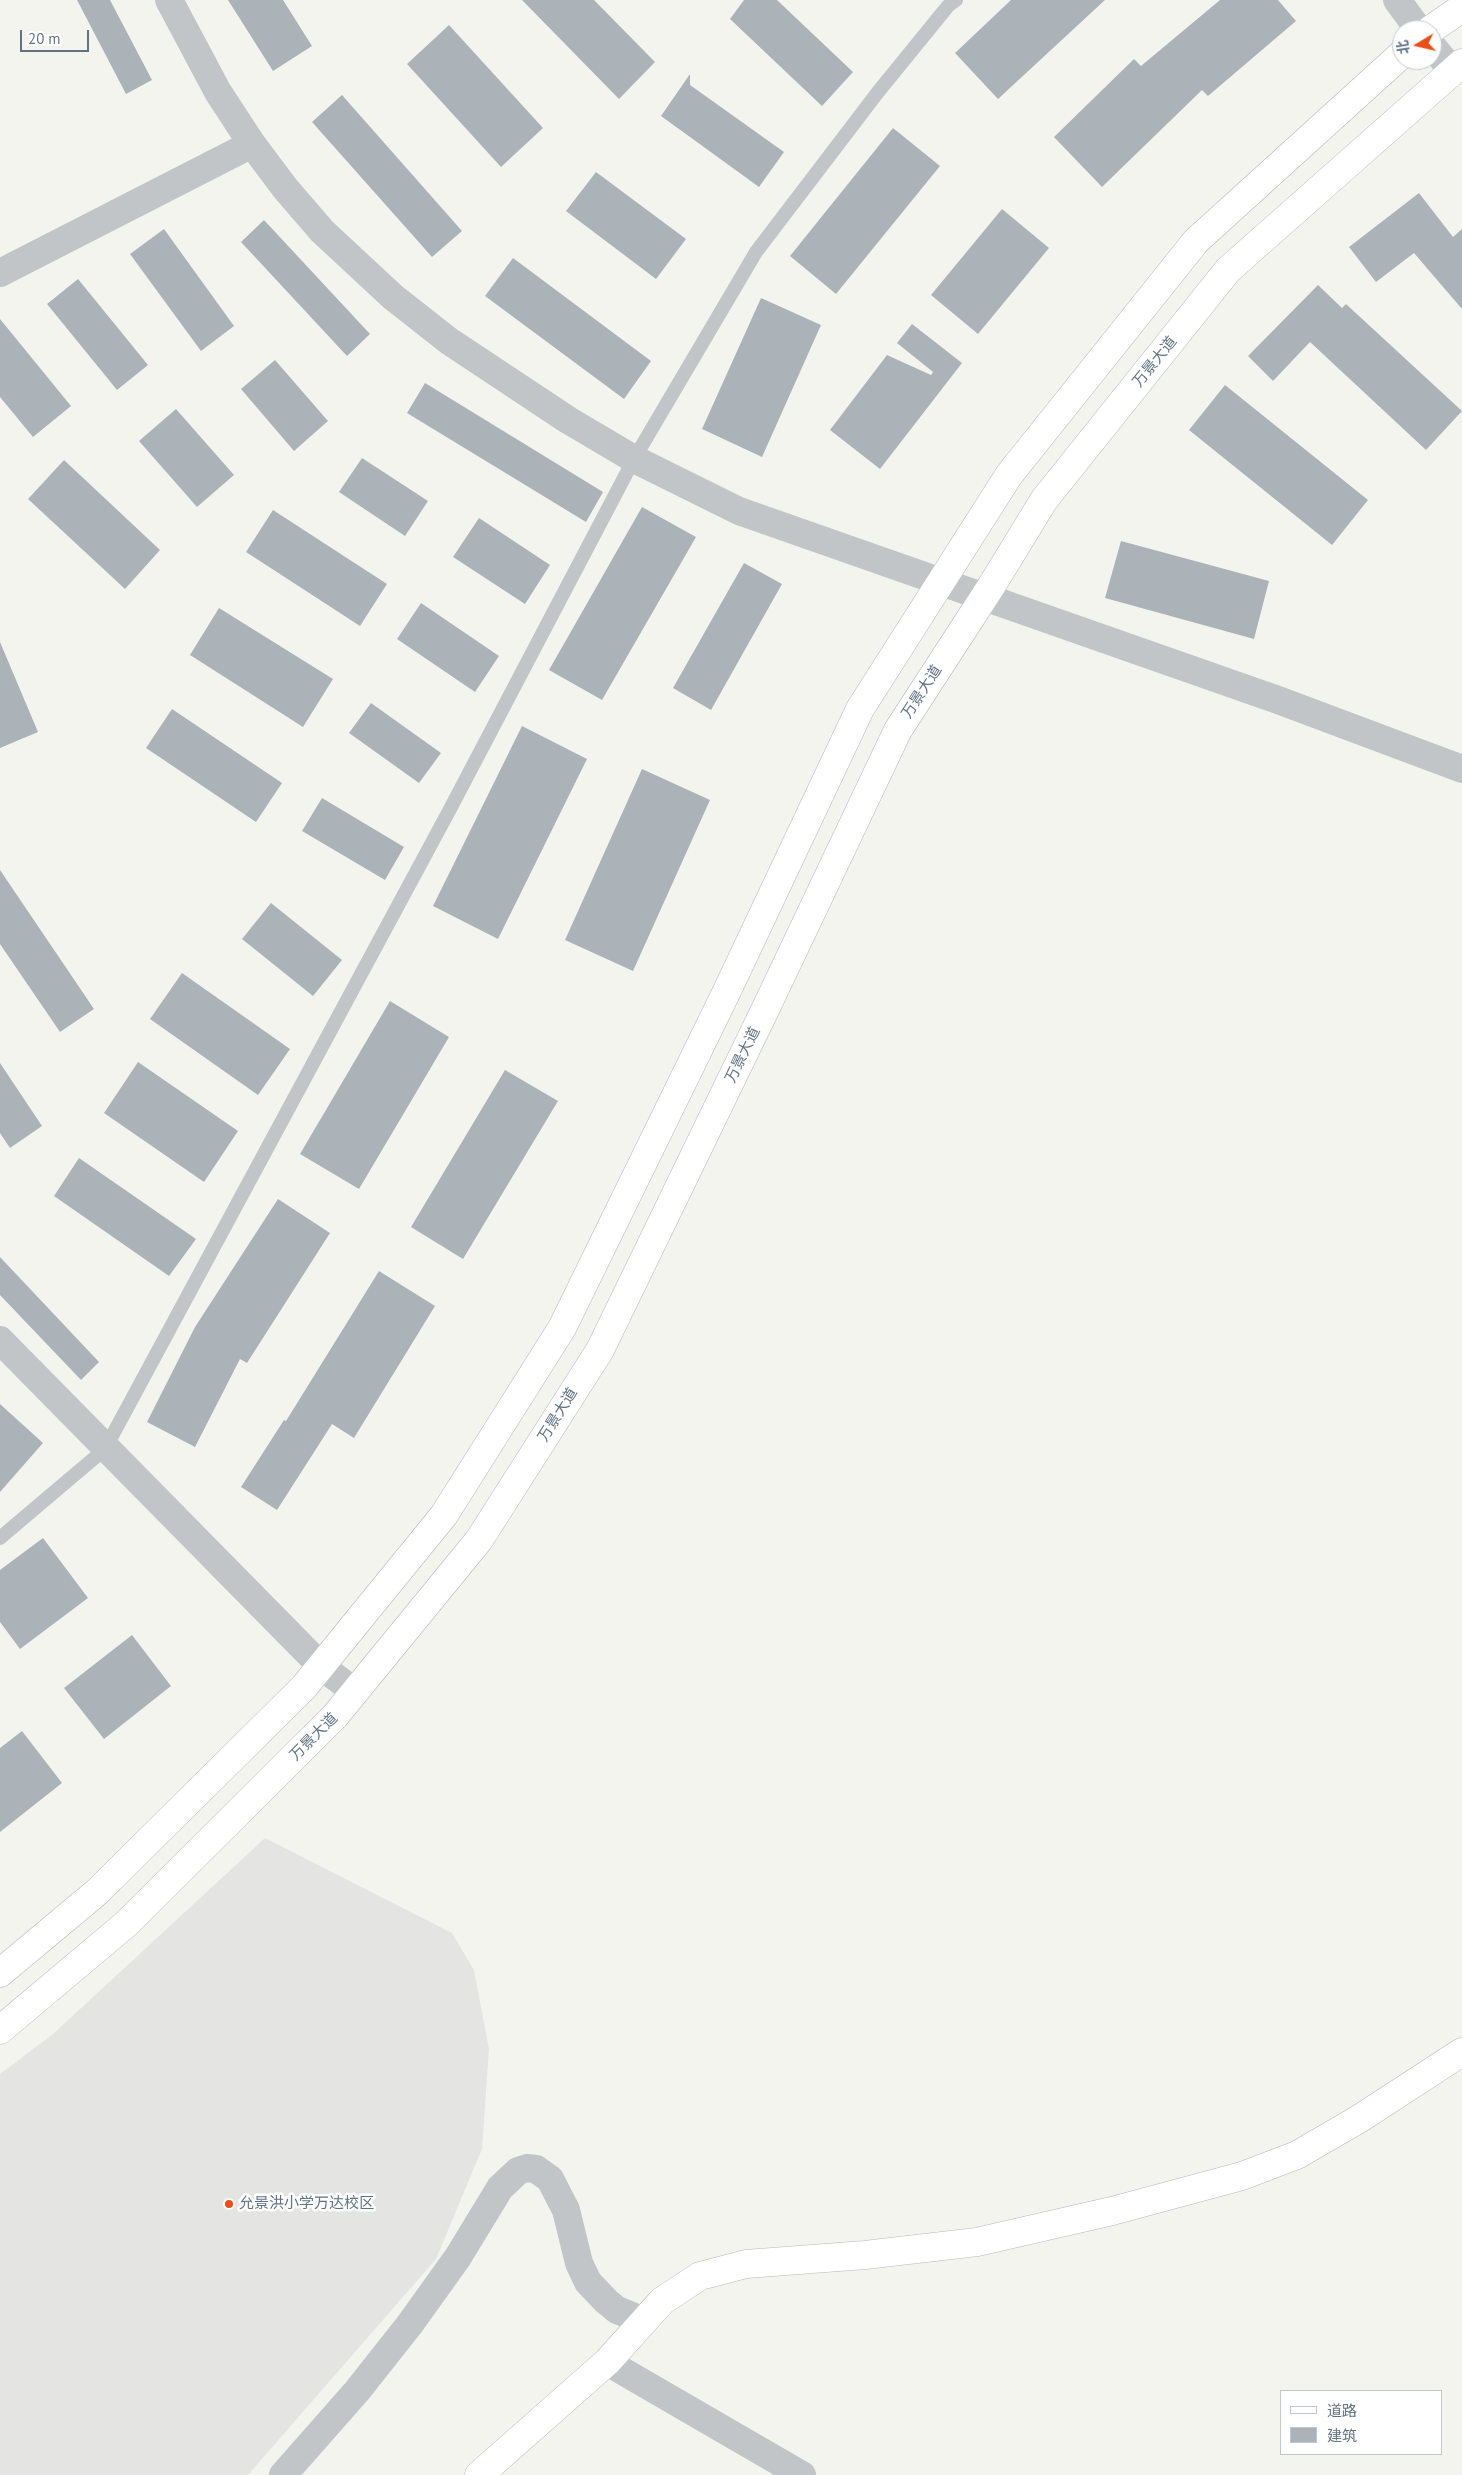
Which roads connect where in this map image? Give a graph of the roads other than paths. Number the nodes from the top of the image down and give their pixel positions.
1 (169, 0) edge
2 (956, 0) edge
3 (1397, 0) edge
4 (1462, 8) edge
5 (1412, 20) edge
6 (1442, 22) edge
7 (1442, 54) edge
8 (1392, 63) edge
9 (1457, 67) edge
10 (252, 144) junction
11 (0, 273) edge
12 (634, 459) junction
13 (940, 581) junction
14 (984, 597) junction
15 (1462, 769) edge
16 (0, 1340) edge
17 (105, 1449) junction
18 (0, 1538) edge
19 (320, 1666) junction
20 (355, 1692) junction
21 (0, 1973) edge
22 (0, 2030) edge
23 (1462, 2052) edge
24 (644, 2321) junction
25 (607, 2362) junction
26 (283, 2475) edge
27 (479, 2475) edge
28 (802, 2475) edge

1 - 10 street
2 - 12 lane
3 - 5 street
4 - 6 main road
7 - 9 street
8 - 13 main road
9 - 14 main road, 万景大道
10 - 11 street
10 - 12 street
12 - 13 street
12 - 17 lane
13 - 14 street
13 - 19 main road
14 - 15 street
14 - 20 main road, 万景大道
16 - 17 street
17 - 18 lane
17 - 19 street
19 - 20 street
19 - 21 main road
20 - 22 main road, 万景大道
23 - 24 main road
24 - 25 main road
24 - 26 street
25 - 27 main road
25 - 28 street

